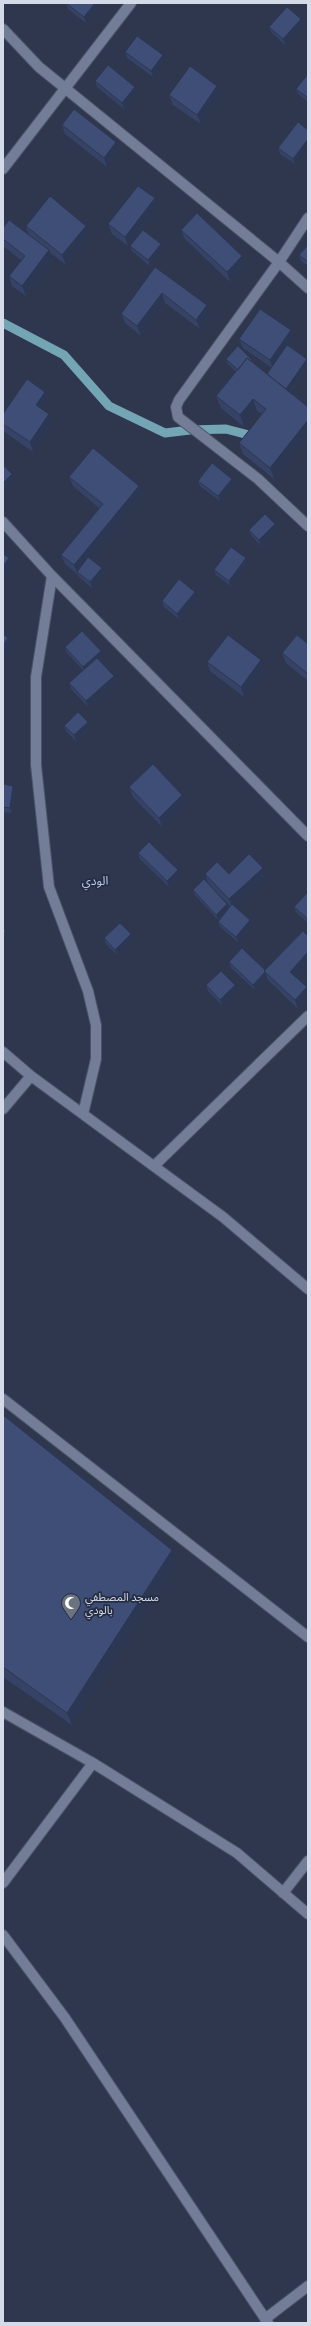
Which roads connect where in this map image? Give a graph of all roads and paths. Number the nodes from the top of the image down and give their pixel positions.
1 (131, 3) edge
2 (3, 30) edge
3 (65, 88) junction
4 (3, 169) edge
5 (308, 218) edge
6 (279, 262) junction
7 (308, 288) edge
8 (3, 522) edge
9 (308, 526) edge
10 (52, 576) junction
11 (308, 836) edge
12 (308, 1016) edge
13 (3, 1052) edge
14 (31, 1076) junction
15 (3, 1109) edge
16 (83, 1114) junction
17 (154, 1166) junction
18 (308, 1289) edge
19 (3, 1399) edge
20 (308, 1637) edge
21 (3, 1712) edge
22 (93, 1763) junction
23 (308, 1861) edge
24 (3, 1883) edge
25 (283, 1893) junction
26 (308, 1914) edge
27 (3, 1934) edge
28 (308, 2286) edge
29 (267, 2321) edge

1 - 3 street
2 - 3 street
3 - 4 street
3 - 6 street
5 - 6 street
6 - 7 street
6 - 9 street
8 - 10 street
10 - 11 street
10 - 16 street
12 - 17 street
13 - 14 street
14 - 15 street
14 - 16 street
16 - 17 street
17 - 18 street
19 - 20 street
21 - 22 street
22 - 24 street
22 - 25 street
23 - 25 street
25 - 26 street
27 - 29 street
28 - 29 street

